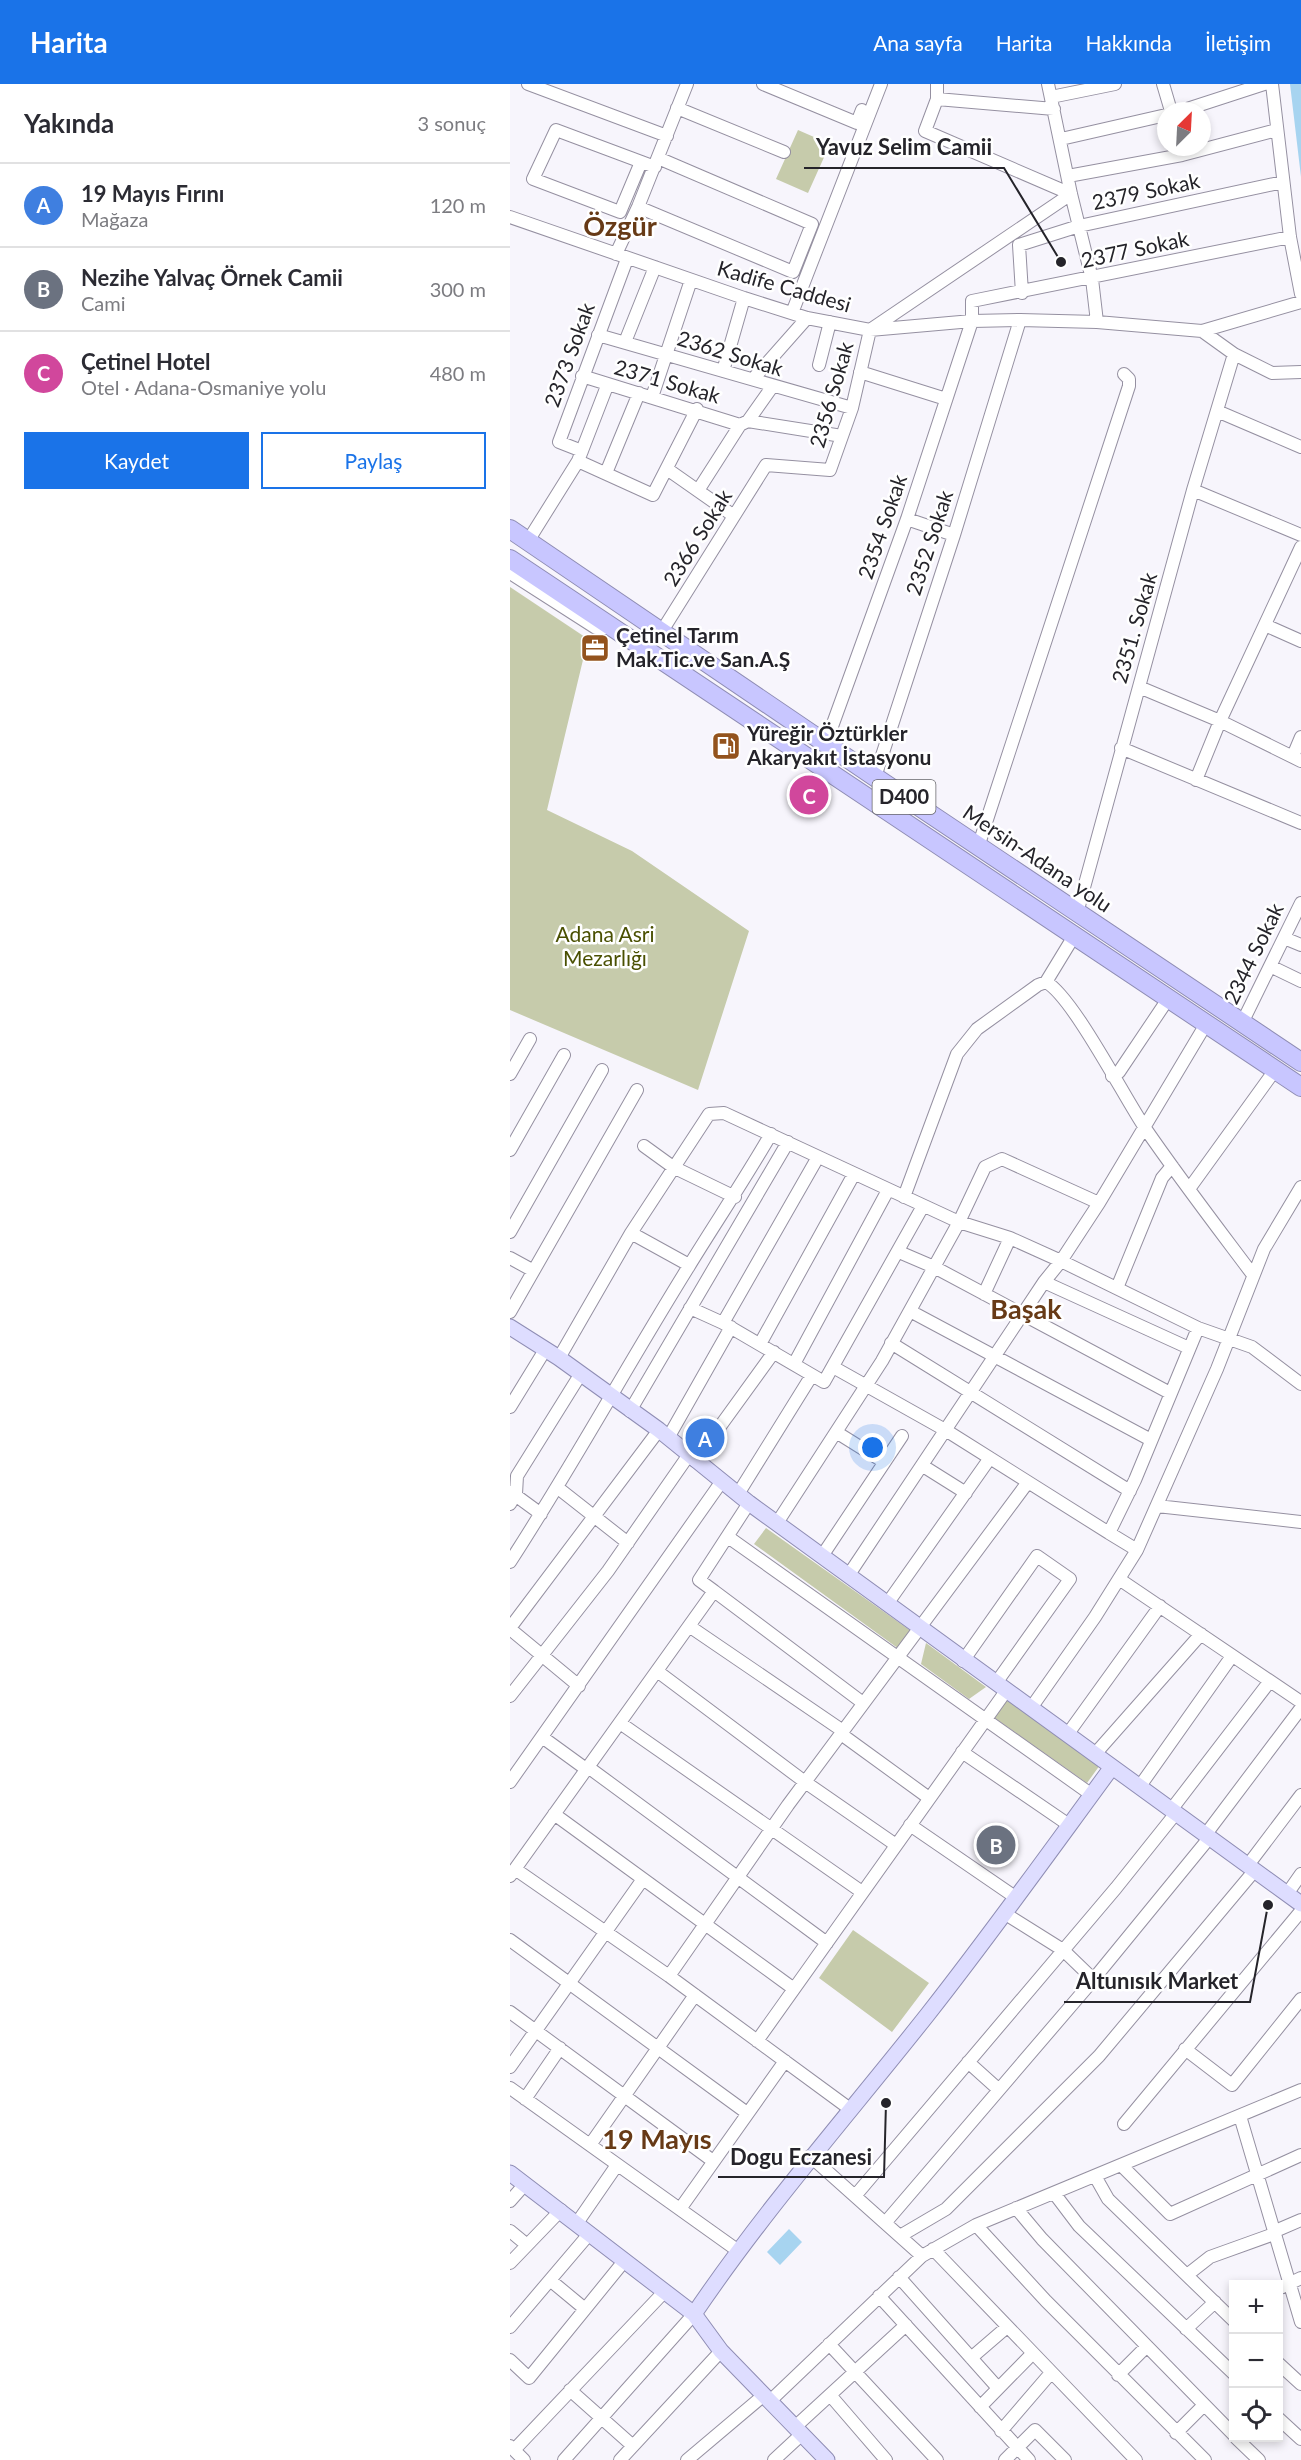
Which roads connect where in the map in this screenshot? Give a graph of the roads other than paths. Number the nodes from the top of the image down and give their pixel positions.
1 (528, 84) edge
2 (687, 84) edge
3 (763, 84) edge
4 (873, 84) edge
5 (880, 84) edge
6 (937, 84) edge
7 (1048, 84) edge
8 (1115, 84) edge
9 (1163, 84) edge
10 (1264, 84) edge
11 (1272, 84) edge
12 (937, 99) junction
13 (1168, 102) edge
14 (1209, 102) edge
15 (1052, 103) junction
16 (677, 108) junction
17 (1157, 117) edge
18 (1277, 130) junction
19 (667, 136) junction
20 (1061, 139) junction
21 (1211, 144) edge
22 (784, 152) dead end
23 (1159, 156) edge
24 (641, 162) junction
25 (656, 163) junction
26 (1068, 177) junction
27 (1283, 182) junction
28 (1071, 194) junction
29 (638, 207) junction
30 (510, 217) edge
31 (1079, 226) junction
32 (1290, 237) junction
33 (621, 257) junction
34 (654, 267) junction
35 (1092, 279) junction
36 (691, 280) junction
37 (1022, 293) junction
38 (1301, 294) edge
39 (744, 298) junction
40 (1301, 302) edge
41 (792, 313) junction
42 (807, 318) junction
43 (1020, 320) junction
44 (972, 321) junction
45 (830, 322) junction
46 (1096, 322) junction
47 (870, 330) junction
48 (1202, 331) junction
49 (598, 335) junction
50 (625, 342) junction
51 (664, 354) junction
52 (1234, 354) junction
53 (819, 365) dead end
54 (723, 371) junction
55 (860, 372) junction
56 (1301, 372) edge
57 (1125, 374) dead end
58 (582, 376) junction
59 (753, 379) junction
60 (608, 386) junction
61 (772, 387) junction
62 (639, 393) junction
63 (652, 397) junction
64 (946, 399) junction
65 (852, 408) junction
66 (697, 410) junction
67 (1217, 411) junction
68 (744, 423) junction
69 (842, 436) junction
70 (1301, 447) edge
71 (580, 456) junction
72 (766, 465) joint
73 (667, 469) junction
74 (606, 473) junction
75 (699, 489) junction
76 (1193, 490) junction
77 (734, 516) junction
78 (907, 519) junction
79 (510, 529) edge
80 (954, 535) junction
81 (1301, 535) edge
82 (528, 541) junction
83 (1301, 547) edge
84 (510, 559) edge
85 (510, 573) edge
86 (1265, 625) junction
87 (612, 628) junction
88 (662, 631) junction
89 (1301, 641) edge
90 (1138, 687) junction
91 (1220, 721) junction
92 (1301, 738) edge
93 (826, 743) junction
94 (1121, 748) junction
95 (1297, 758) edge
96 (875, 777) junction
97 (1196, 780) junction
98 (1301, 824) edge
99 (978, 847) junction
100 (1301, 903) edge
101 (1077, 913) junction
102 (1074, 936) junction
103 (1284, 938) junction
104 (1301, 945) edge
105 (1270, 966) junction
106 (1301, 981) edge
107 (1046, 982) junction
108 (1168, 999) junction
109 (1242, 1023) junction
110 (1206, 1024) junction
111 (530, 1040) dead end
112 (564, 1055) dead end
113 (1301, 1062) edge
114 (602, 1070) dead end
115 (1275, 1070) junction
116 (510, 1074) edge
117 (1112, 1076) junction
118 (1301, 1087) edge
119 (637, 1090) dead end
120 (1145, 1128) junction
121 (771, 1134) junction
122 (788, 1142) junction
123 (644, 1146) dead end
124 (510, 1150) edge
125 (818, 1157) junction
126 (1172, 1166) junction
127 (674, 1167) junction
128 (854, 1174) junction
129 (1301, 1187) edge
130 (1188, 1189) junction
131 (888, 1190) junction
132 (735, 1197) junction
133 (904, 1197) junction
134 (1099, 1203) junction
135 (923, 1206) junction
136 (959, 1222) junction
137 (510, 1232) edge
138 (631, 1233) junction
139 (1010, 1238) junction
140 (899, 1252) junction
141 (510, 1258) edge
142 (1061, 1261) junction
143 (689, 1265) junction
144 (934, 1267) junction
145 (532, 1270) junction
146 (1253, 1275) junction
147 (1044, 1282) junction
148 (1117, 1288) junction
149 (984, 1294) junction
150 (690, 1308) junction
151 (910, 1311) junction
152 (510, 1312) edge
153 (1023, 1315) junction
154 (727, 1325) junction
155 (510, 1327) edge
156 (1198, 1328) junction
157 (1229, 1338) junction
158 (891, 1343) junction
159 (760, 1344) junction
160 (1189, 1348) junction
161 (774, 1352) junction
162 (552, 1354) junction
163 (996, 1357) junction
164 (794, 1364) junction
165 (833, 1367) junction
166 (580, 1375) junction
167 (812, 1375) junction
168 (1301, 1384) edge
169 (866, 1385) junction
170 (972, 1392) junction
171 (1170, 1393) junction
172 (611, 1397) junction
173 (510, 1407) edge
174 (630, 1411) junction
175 (947, 1431) junction
176 (836, 1432) junction
177 (663, 1434) junction
178 (902, 1436) dead end
179 (1151, 1440) junction
180 (990, 1458) junction
181 (692, 1459) junction
182 (884, 1462) junction
183 (923, 1466) junction
184 (722, 1481) junction
185 (1028, 1482) junction
186 (558, 1488) junction
187 (1130, 1491) junction
188 (966, 1493) junction
189 (512, 1497) edge
190 (744, 1499) junction
191 (1157, 1506) junction
192 (541, 1514) junction
193 (595, 1515) junction
194 (1301, 1522) edge
195 (777, 1523) junction
196 (1109, 1533) junction
197 (728, 1537) junction
198 (628, 1543) junction
199 (1137, 1550) junction
200 (822, 1556) junction
201 (510, 1562) edge
202 (848, 1576) junction
203 (1119, 1579) junction
204 (714, 1591) junction
205 (887, 1604) junction
206 (1160, 1606) junction
207 (689, 1626) junction
208 (510, 1628) edge
209 (921, 1628) junction
210 (1201, 1634) junction
211 (542, 1655) junction
212 (1232, 1656) junction
213 (898, 1658) junction
214 (963, 1661) junction
215 (657, 1671) junction
216 (1270, 1681) junction
217 (579, 1686) junction
218 (1001, 1687) junction
219 (510, 1696) edge
220 (1301, 1702) edge
221 (863, 1703) junction
222 (1031, 1708) junction
223 (1301, 1708) edge
224 (986, 1719) junction
225 (620, 1723) junction
226 (842, 1732) junction
227 (1067, 1735) junction
228 (542, 1737) junction
229 (962, 1752) junction
230 (1095, 1754) junction
231 (1112, 1767) junction
232 (587, 1768) junction
233 (510, 1782) edge
234 (805, 1782) junction
235 (1140, 1786) junction
236 (1092, 1795) junction
237 (1301, 1795) edge
238 (929, 1798) junction
239 (1174, 1811) junction
240 (554, 1814) junction
241 (910, 1825) junction
242 (1069, 1825) junction
243 (771, 1829) junction
244 (1208, 1836) junction
245 (896, 1845) junction
246 (1251, 1867) junction
247 (513, 1873) edge
248 (1301, 1874) edge
249 (738, 1877) junction
250 (643, 1879) junction
251 (862, 1892) junction
252 (1287, 1894) junction
253 (1015, 1897) junction
254 (1301, 1904) edge
255 (1301, 1911) edge
256 (1004, 1912) junction
257 (705, 1924) junction
258 (606, 1932) junction
259 (510, 1940) edge
260 (827, 1942) junction
261 (1063, 1950) junction
262 (669, 1976) junction
263 (1093, 1979) junction
264 (570, 1983) junction
265 (794, 1989) junction
266 (695, 1995) junction
267 (1299, 2004) edge
268 (510, 2012) edge
269 (536, 2030) junction
270 (757, 2041) junction
271 (560, 2048) junction
272 (659, 2049) junction
273 (1185, 2049) junction
274 (784, 2061) junction
275 (968, 2062) junction
276 (510, 2067) edge
277 (510, 2088) edge
278 (998, 2089) junction
279 (1301, 2090) edge
280 (625, 2096) junction
281 (525, 2099) junction
282 (850, 2109) junction
283 (747, 2113) junction
284 (1240, 2116) junction
285 (1124, 2124) dead end
286 (590, 2145) junction
287 (1301, 2155) edge
288 (810, 2156) junction
289 (713, 2161) junction
290 (617, 2165) junction
291 (1121, 2165) junction
292 (510, 2173) edge
293 (1095, 2176) junction
294 (1256, 2176) junction
295 (525, 2184) junction
296 (1054, 2193) junction
297 (855, 2196) junction
298 (510, 2201) edge
299 (1016, 2208) junction
300 (561, 2210) junction
301 (680, 2210) junction
302 (1301, 2220) edge
303 (577, 2223) junction
304 (885, 2223) junction
305 (976, 2225) junction
306 (510, 2232) edge
307 (590, 2233) junction
308 (1274, 2233) junction
309 (900, 2236) junction
310 (527, 2245) junction
311 (933, 2249) junction
312 (737, 2250) junction
313 (922, 2256) junction
314 (625, 2260) junction
315 (510, 2263) edge
316 (1187, 2275) junction
317 (899, 2277) junction
318 (550, 2280) junction
319 (1290, 2284) edge
320 (665, 2290) junction
321 (879, 2296) junction
322 (1215, 2302) junction
323 (585, 2309) junction
324 (694, 2314) junction
325 (1229, 2316) edge
326 (1301, 2322) edge
327 (906, 2325) junction
328 (510, 2327) edge
329 (1007, 2327) junction
330 (1186, 2329) junction
331 (829, 2344) junction
332 (1147, 2346) junction
333 (721, 2350) junction
334 (1032, 2354) junction
335 (971, 2358) junction
336 (510, 2360) edge
337 (1283, 2368) edge
338 (1229, 2370) edge
339 (855, 2372) junction
340 (1050, 2374) junction
341 (1118, 2374) junction
342 (1301, 2384) edge
343 (998, 2388) junction
344 (570, 2390) junction
345 (830, 2395) junction
346 (767, 2398) junction
347 (1204, 2405) junction
348 (980, 2407) junction
349 (601, 2417) junction
350 (1283, 2423) edge
351 (798, 2430) junction
352 (1229, 2430) edge
353 (1001, 2431) junction
354 (1176, 2433) junction
355 (1301, 2439) edge
356 (1241, 2442) edge
357 (633, 2446) junction
358 (1017, 2448) junction
359 (516, 2454) edge
360 (564, 2460) edge
361 (620, 2460) edge
362 (687, 2460) edge
363 (774, 2460) edge
364 (827, 2460) edge
365 (886, 2460) edge
366 (936, 2460) edge
367 (1005, 2460) edge
368 (1029, 2460) edge
369 (1065, 2460) edge
370 (1136, 2460) edge
371 (1205, 2460) edge
372 (1259, 2460) edge

1 - 19 street
2 - 16 street, 2373 Sokak
3 - 4 street
5 - 41 street
6 - 12 street
7 - 15 street
8 - 15 street
9 - 13 street
10 - 14 street
11 - 18 street
12 - 15 street
12 - 28 street
15 - 20 street
16 - 19 street, 2373 Sokak
16 - 22 street
17 - 20 street
18 - 21 street
18 - 27 street
19 - 25 street, 2373 Sokak
20 - 26 street
23 - 26 street
24 - 24 street
24 - 25 street
25 - 29 street, 2373 Sokak
25 - 29 street
26 - 28 street
27 - 31 street, 2379 Sokak
27 - 32 street
28 - 31 street
28 - 47 street
29 - 33 street, 2373 Sokak
30 - 33 street, Kadife Caddesi
31 - 35 street
31 - 37 street, 2379 Sokak
32 - 35 street, 2377 Sokak
32 - 38 street
33 - 34 street, Kadife Caddesi
33 - 49 street, 2373 Sokak
34 - 36 street, Kadife Caddesi
34 - 50 street
35 - 37 street, 2377 Sokak
35 - 46 street
36 - 39 street, Kadife Caddesi
36 - 51 street
37 - 44 street, 2377 Sokak
39 - 41 street, Kadife Caddesi
39 - 54 street
40 - 48 street, Kadife Caddesi
41 - 42 street, Kadife Caddesi
42 - 45 street, Kadife Caddesi
42 - 59 street
43 - 44 street, Kadife Caddesi
43 - 46 street, Kadife Caddesi
43 - 80 street, 2352 Sokak
44 - 47 street, Kadife Caddesi
44 - 64 street, 2354 Sokak
45 - 47 street, Kadife Caddesi
45 - 53 street
46 - 48 street, Kadife Caddesi
47 - 55 street, 2356 Sokak
48 - 52 street
49 - 50 street, 2362 Sokak
49 - 58 street, 2373 Sokak
50 - 51 street, 2362 Sokak
51 - 54 street, 2362 Sokak
51 - 63 street
52 - 56 street
52 - 67 street, 2351. Sokak
54 - 59 street, 2362 Sokak
55 - 64 street
55 - 65 street, 2356 Sokak
57 - 99 street
58 - 60 street, 2371 Sokak
58 - 71 street, 2373 Sokak
59 - 61 street, 2362 Sokak
60 - 62 street, 2371 Sokak
60 - 71 street
61 - 65 street, 2362 Sokak
61 - 68 street
62 - 63 street, 2371 Sokak
62 - 74 street
63 - 66 street, 2371 Sokak
64 - 78 street, 2354 Sokak
65 - 69 street, 2356 Sokak
66 - 68 street, 2371 Sokak
66 - 73 street
67 - 70 street
67 - 76 street, 2351. Sokak
68 - 69 street, 2371 Sokak
68 - 75 street
69 - 72 street, 2356 Sokak
71 - 74 street
71 - 82 street
72 - 77 street, 2366 Sokak
73 - 74 street
73 - 75 street
75 - 77 street
76 - 81 street
76 - 90 street, 2351. Sokak
77 - 88 street, 2366 Sokak
78 - 80 street
78 - 93 street, 2354 Sokak
79 - 82 highway, Mersin-Adana yolu / D400
80 - 96 street, 2352 Sokak
82 - 88 highway, Mersin-Adana yolu / D400
83 - 86 street
84 - 87 highway, D400
85 - 87 street
86 - 89 street
86 - 91 street
87 - 102 highway, D400
88 - 93 highway, Mersin-Adana yolu / D400
90 - 91 street
90 - 94 street, 2351. Sokak
91 - 95 street
91 - 97 street
92 - 95 street
93 - 96 highway, Mersin-Adana yolu / D400
94 - 97 street
94 - 101 street, 2351. Sokak
96 - 99 highway, Mersin-Adana yolu / D400
97 - 98 street
99 - 101 highway, Mersin-Adana yolu / D400
100 - 103 street, 2344 Sokak
101 - 109 highway, Mersin-Adana yolu / D400
102 - 107 street
102 - 108 highway, D400
103 - 104 street
103 - 105 street, 2344 Sokak
105 - 106 street
105 - 109 street, 2344 Sokak
107 - 117 street
107 - 133 street
108 - 110 highway, D400
108 - 117 street
109 - 113 highway, Mersin-Adana yolu / D400
110 - 115 highway, D400
110 - 120 street
111 - 116 street
112 - 124 street
114 - 137 street
115 - 118 highway, D400
115 - 130 street
117 - 120 street
119 - 145 street
120 - 126 street
120 - 134 street
121 - 122 street
121 - 127 street
121 - 132 street
122 - 125 street
122 - 150 street
123 - 127 street
125 - 128 street
125 - 154 street
126 - 130 street
126 - 148 street
127 - 132 street
127 - 138 street
128 - 131 street
128 - 159 street
129 - 146 street
130 - 146 street
131 - 133 street
131 - 164 street
132 - 143 street
133 - 135 street
134 - 136 street
134 - 142 street
135 - 136 street
135 - 140 street
136 - 139 street
136 - 144 street
138 - 143 street
138 - 162 street
139 - 142 street
139 - 149 street
140 - 144 street
140 - 165 street
141 - 145 street
142 - 147 street
142 - 148 street
143 - 172 street
144 - 149 street
144 - 151 street
145 - 152 street
146 - 157 street
147 - 153 street
147 - 160 street
148 - 156 street
149 - 153 street
150 - 154 street
150 - 174 street
151 - 158 street
151 - 163 street
153 - 163 street
153 - 171 street
154 - 159 street
154 - 177 street
155 - 162 main road
156 - 157 street
156 - 160 street
157 - 168 street
157 - 191 street
158 - 169 street
158 - 170 street
159 - 161 street
160 - 171 street
161 - 164 street
161 - 181 street
162 - 166 main road
162 - 173 street
163 - 170 street
163 - 179 street
164 - 167 street
165 - 167 street
165 - 169 street
166 - 172 main road
166 - 189 street
167 - 190 street
169 - 175 street
169 - 176 street
170 - 175 street
170 - 187 street
171 - 179 street
172 - 174 main road
172 - 186 street
174 - 177 main road
175 - 180 street
175 - 183 street
176 - 182 street
176 - 195 street
177 - 181 main road
177 - 193 street
178 - 182 street
179 - 187 street
180 - 185 street
180 - 188 street
181 - 184 main road
181 - 198 street
182 - 200 street
183 - 188 street
183 - 202 street
184 - 190 main road
184 - 217 street
185 - 196 street
185 - 209 street
186 - 192 street
186 - 193 street
187 - 196 street
188 - 205 street
189 - 192 street
190 - 195 main road
190 - 197 street
191 - 194 street
191 - 199 street
192 - 201 street
193 - 198 street
193 - 208 street
195 - 200 main road
196 - 199 street
197 - 204 street
197 - 213 street
198 - 211 street
199 - 203 street
200 - 202 main road
202 - 205 main road
203 - 206 street
203 - 222 street
204 - 207 street
204 - 221 street
205 - 209 main road
206 - 210 street
206 - 227 street
207 - 215 street
207 - 226 street
208 - 211 street
209 - 213 street
209 - 214 main road
210 - 212 street
210 - 230 street
211 - 217 street
211 - 219 street
212 - 216 street
212 - 235 street
213 - 221 street
213 - 224 street
214 - 218 main road
214 - 218 street
215 - 225 street
215 - 234 street
216 - 220 street
216 - 239 street
217 - 228 street
218 - 222 main road
218 - 224 street
221 - 226 street
222 - 227 main road
223 - 244 street
224 - 229 street
224 - 236 street
225 - 232 street
225 - 243 street
226 - 234 street
226 - 238 street
227 - 230 main road
228 - 232 street
228 - 233 street
229 - 238 street
229 - 242 street
230 - 231 main road
231 - 235 main road
231 - 236 main road
232 - 240 street
232 - 249 street
234 - 243 street
234 - 245 street
235 - 239 main road
236 - 242 main road
237 - 246 street
238 - 241 street
239 - 244 main road
239 - 261 street
240 - 247 street
240 - 250 street
241 - 245 street
241 - 253 street
242 - 253 main road
243 - 249 street
243 - 251 street
244 - 246 main road
244 - 263 street
245 - 251 street
246 - 252 main road
246 - 309 street
247 - 258 street
248 - 252 street
249 - 257 street
249 - 260 street
250 - 257 street
250 - 258 street
251 - 260 street
252 - 254 main road
253 - 256 main road
255 - 273 street
256 - 261 street
256 - 282 main road
257 - 262 street
257 - 265 street
258 - 262 street
258 - 264 street
259 - 264 street
260 - 265 street
261 - 263 street
261 - 275 street
262 - 266 street
263 - 278 street
264 - 269 street
264 - 272 street
265 - 270 street
266 - 270 street
266 - 272 street
267 - 273 street
268 - 269 street
269 - 271 street
269 - 276 street
270 - 274 street
271 - 280 street
271 - 281 street
272 - 280 street
272 - 283 street
273 - 285 street
274 - 282 street
274 - 283 street
275 - 278 street
275 - 297 street
277 - 281 street
278 - 304 street
279 - 284 street
280 - 286 street
280 - 289 street
281 - 286 street
282 - 288 main road
283 - 289 street
284 - 291 street
284 - 294 street
286 - 290 street
287 - 294 street
288 - 297 street
288 - 312 main road
289 - 301 street
290 - 301 street
290 - 303 street
291 - 293 street
291 - 294 street
292 - 295 main road
293 - 296 street
293 - 316 street
294 - 308 street
295 - 298 street
295 - 300 main road
296 - 299 street
296 - 330 street
297 - 304 street
299 - 305 street
299 - 332 street
300 - 303 main road
300 - 310 street
301 - 312 street
302 - 308 street
303 - 307 main road
304 - 309 street
305 - 311 street
305 - 341 street
306 - 310 street
307 - 314 main road
307 - 318 street
308 - 316 street
308 - 319 street
309 - 313 street
310 - 315 street
311 - 313 street
311 - 329 street
312 - 324 main road
313 - 317 street
314 - 320 main road
314 - 323 street
316 - 322 street
317 - 321 street
317 - 335 street
318 - 323 street
318 - 328 street
319 - 326 street
320 - 324 main road
320 - 344 street
321 - 327 street
321 - 331 street
322 - 325 street
322 - 330 street
323 - 336 street
324 - 333 main road
324 - 349 street
327 - 339 street
327 - 348 street
329 - 334 street
329 - 335 street
330 - 338 street
331 - 339 street
331 - 346 street
332 - 341 street
332 - 347 street
333 - 346 main road
333 - 357 street
334 - 340 street
334 - 343 street
335 - 343 street
337 - 342 street
339 - 345 street
339 - 366 street
340 - 353 street
340 - 370 street
341 - 354 street
343 - 348 street
344 - 349 street
344 - 359 street
345 - 351 street
345 - 365 street
346 - 351 main road
346 - 362 street
347 - 352 street
347 - 354 street
348 - 353 street
349 - 357 street
349 - 360 street
350 - 355 street
351 - 363 street
351 - 364 main road
353 - 358 street
354 - 371 street
356 - 372 street
357 - 361 street
358 - 367 street
358 - 368 street
358 - 369 street

